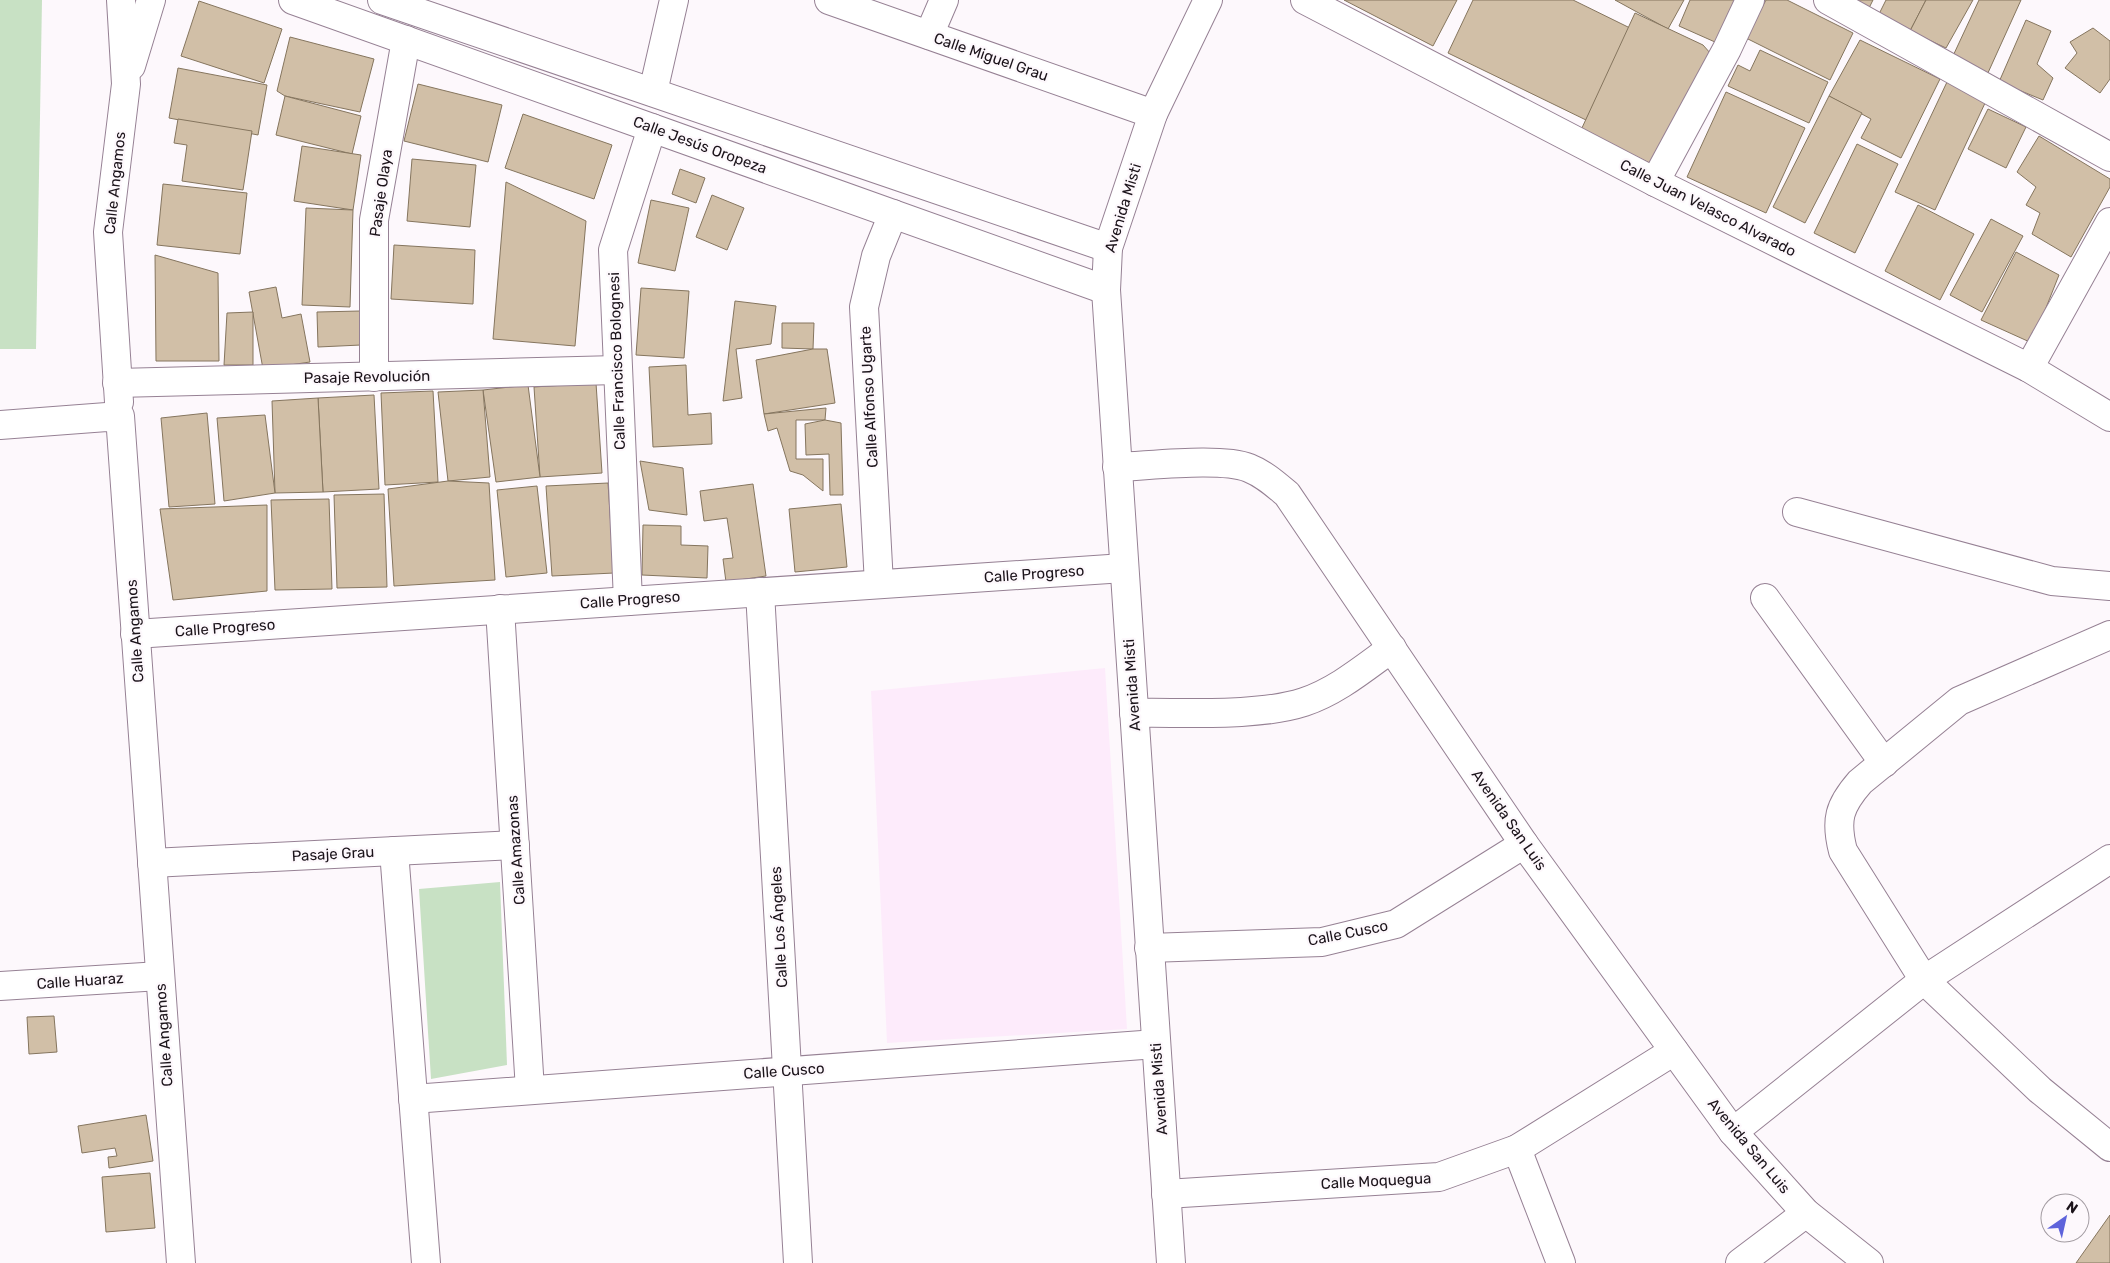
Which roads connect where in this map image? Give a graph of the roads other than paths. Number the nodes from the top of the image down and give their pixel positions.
1 (121, 0) edge
2 (151, 0) edge
3 (293, 0) edge
4 (382, 0) edge
5 (674, 0) edge
6 (829, 0) edge
7 (944, 0) edge
8 (1208, 0) edge
9 (1305, 0) edge
10 (1750, 0) edge
11 (1828, 0) edge
12 (431, 8) edge
13 (929, 35) junction
14 (406, 40) junction
15 (126, 84) junction
16 (653, 92) junction
17 (1153, 114) junction
18 (652, 128) junction
19 (2110, 157) edge
20 (1655, 182) junction
21 (893, 214) junction
22 (2110, 222) edge
23 (1108, 248) junction
24 (1106, 290) junction
25 (2029, 368) junction
26 (617, 370) junction
27 (374, 377) junction
28 (117, 383) junction
29 (120, 416) junction
30 (2110, 417) edge
31 (0, 425) edge
32 (1117, 467) junction
33 (1797, 512) dead end
34 (1124, 568) junction
35 (879, 584) junction
36 (2110, 586) edge
37 (760, 592) junction
38 (1765, 598) dead end
39 (628, 600) junction
40 (500, 609) junction
41 (135, 634) junction
42 (2110, 636) edge
43 (1392, 648) junction
44 (1134, 713) junction
45 (1884, 763) junction
46 (1524, 844) junction
47 (515, 845) junction
48 (394, 851) junction
49 (2110, 859) edge
50 (152, 862) junction
51 (1149, 948) junction
52 (160, 976) junction
53 (1924, 980) junction
54 (0, 986) edge
55 (1156, 1044) junction
56 (1674, 1051) junction
57 (787, 1071) junction
58 (530, 1090) junction
59 (413, 1099) junction
60 (1733, 1132) junction
61 (2110, 1146) edge
62 (1517, 1149) junction
63 (1166, 1194) junction
64 (1806, 1213) junction
65 (181, 1263) edge
66 (426, 1263) edge
67 (798, 1263) edge
68 (1170, 1263) edge
69 (1562, 1263) edge
70 (1740, 1263) edge
71 (1869, 1263) edge

1 - 15 street, Calle Angamos
2 - 15 street
3 - 14 street, Calle Jesús Oropeza
4 - 12 street
5 - 16 street
6 - 13 street, Calle Miguel Grau
7 - 13 street
8 - 17 street, Avenida Misti
9 - 20 street, Calle Juan Velasco Alvarado
10 - 20 street
11 - 19 street
12 - 16 street
13 - 17 street, Calle Miguel Grau
14 - 18 street, Calle Jesús Oropeza
14 - 27 street, Pasaje Olaya
15 - 28 street, Calle Angamos
16 - 23 street
17 - 23 street, Avenida Misti
18 - 21 street, Calle Jesús Oropeza
18 - 26 street, Calle Francisco Bolognesi
20 - 25 street, Calle Juan Velasco Alvarado
21 - 24 street, Calle Jesús Oropeza
21 - 35 street, Calle Alfonso Ugarte
22 - 25 street
23 - 24 street, Avenida Misti
24 - 32 street, Avenida Misti
25 - 30 street, Calle Juan Velasco Alvarado
26 - 27 street, Pasaje Revolución
26 - 39 street, Calle Francisco Bolognesi
27 - 28 street, Pasaje Revolución
28 - 29 street, Calle Angamos
29 - 31 street
29 - 41 street, Calle Angamos
32 - 34 street, Avenida Misti
32 - 43 street, Avenida San Luis
33 - 36 street
34 - 35 street, Calle Progreso
34 - 44 street, Avenida Misti
35 - 37 street, Calle Progreso
37 - 39 street, Calle Progreso
37 - 57 street, Calle Los Ángeles
38 - 45 street
39 - 40 street, Calle Progreso
40 - 41 street, Calle Progreso
40 - 47 street, Calle Amazonas
41 - 50 street, Calle Angamos
42 - 45 street
43 - 44 street
43 - 46 street, Avenida San Luis
44 - 51 street, Avenida Misti
45 - 53 street
46 - 51 street, Calle Cusco
46 - 56 street, Avenida San Luis
47 - 48 street, Pasaje Grau
47 - 58 street, Calle Amazonas
48 - 50 street, Pasaje Grau
48 - 59 street
49 - 53 street
50 - 52 street, Calle Angamos
51 - 55 street, Avenida Misti
52 - 54 street, Calle Huaraz
52 - 65 street, Calle Angamos
53 - 60 street
53 - 61 street
55 - 57 street, Calle Cusco
55 - 63 street, Avenida Misti
56 - 60 street, Avenida San Luis
56 - 62 street, Calle Moquegua
57 - 58 street, Calle Cusco
57 - 67 street, Calle Los Ángeles
58 - 59 street, Calle Cusco
59 - 66 street
60 - 64 street, Avenida San Luis
62 - 63 street, Calle Moquegua
62 - 69 street
63 - 68 street, Avenida Misti
64 - 70 street
64 - 71 street, Avenida San Luis

